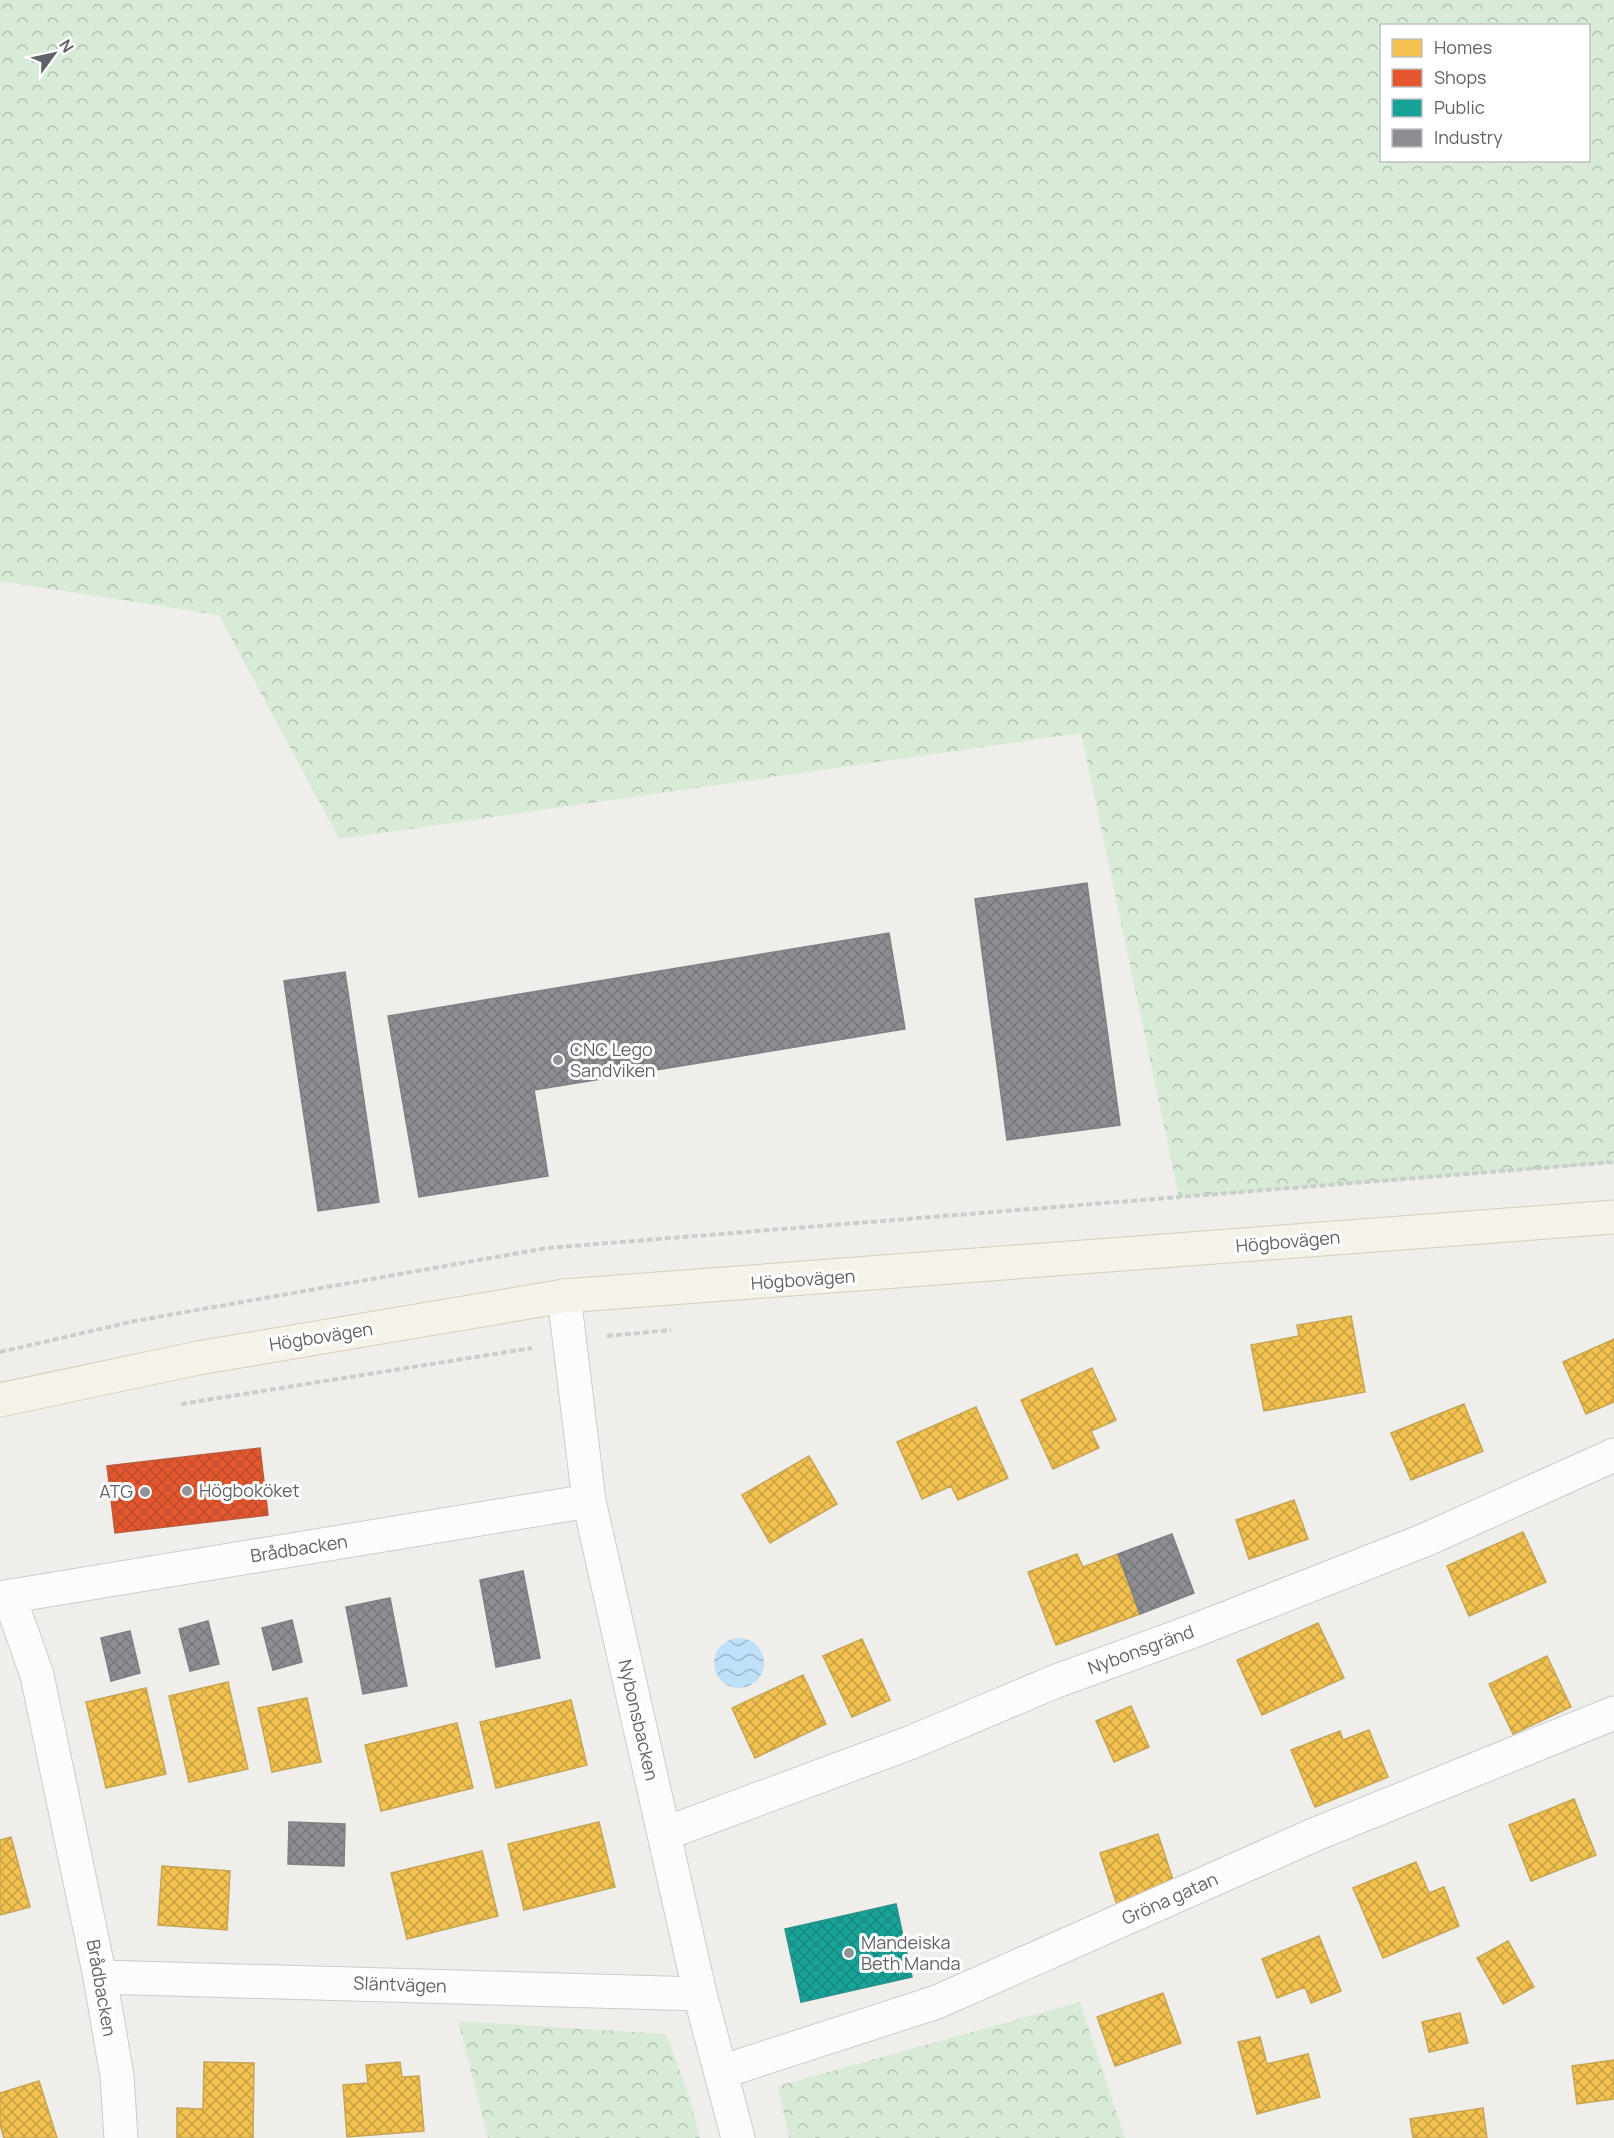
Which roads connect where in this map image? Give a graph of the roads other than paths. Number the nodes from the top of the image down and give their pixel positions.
1 (1614, 1217) edge
2 (564, 1296) junction
3 (0, 1400) edge
4 (1614, 1455) edge
5 (589, 1501) junction
6 (5, 1597) edge
7 (1614, 1713) edge
8 (664, 1834) junction
9 (100, 1977) junction
10 (700, 1994) junction
11 (721, 2072) junction
12 (121, 2138) edge
13 (738, 2138) edge

1 - 2 main road, Högbovägen
2 - 3 main road, Högbovägen
2 - 5 street, Nybonsbacken
4 - 8 street, Nybonsgränd
5 - 6 street, Brådbacken
5 - 8 street, Nybonsbacken
6 - 9 street, Brådbacken
7 - 11 street, Gröna gatan
8 - 10 street, Nybonsbacken
9 - 10 street, Släntvägen
9 - 12 street, Brådbacken
10 - 11 street, Nybonsbacken
11 - 13 street, Nybonsbacken

